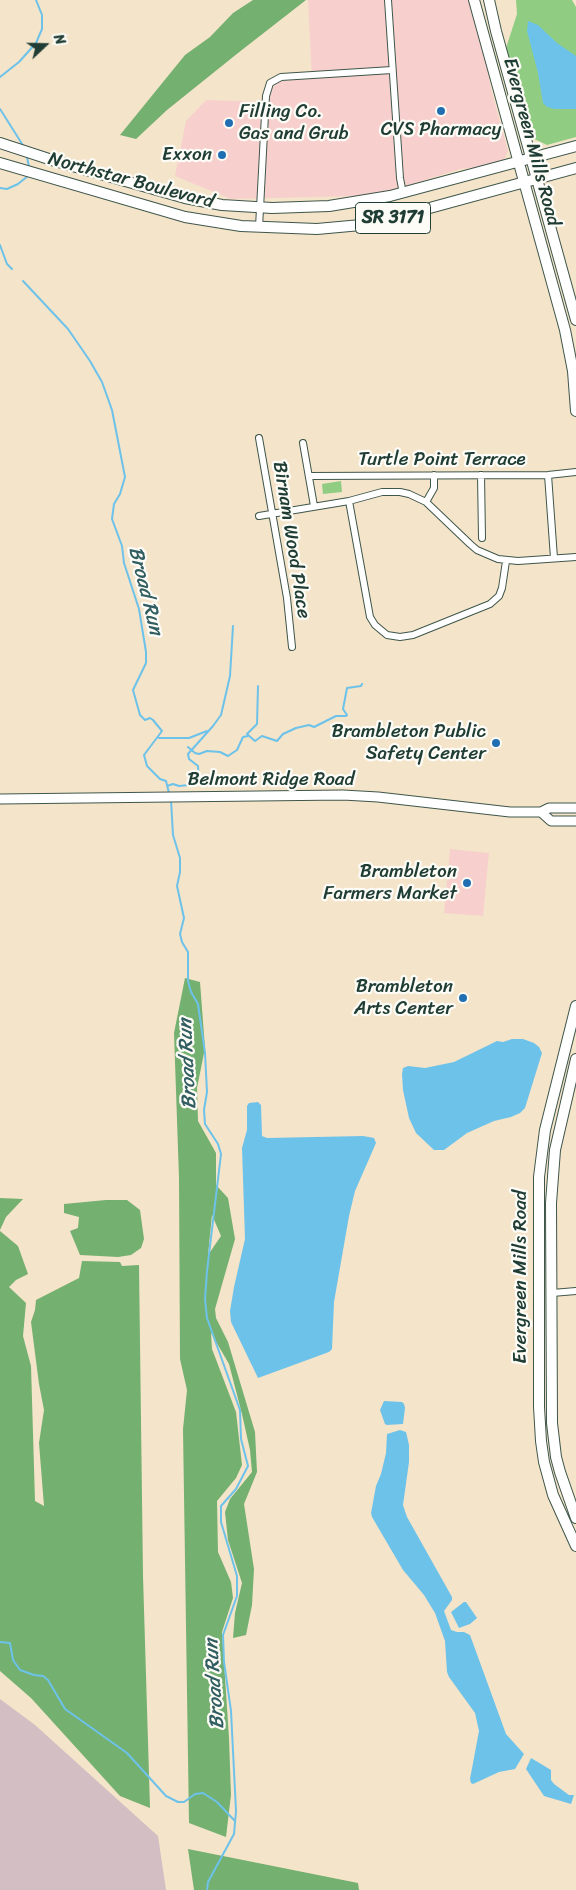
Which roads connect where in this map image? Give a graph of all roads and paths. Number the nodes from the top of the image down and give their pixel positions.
1 (388, 0) edge
2 (474, 0) edge
3 (482, 0) edge
4 (490, 5) edge
5 (392, 70) junction
6 (0, 142) edge
7 (576, 146) edge
8 (531, 159) junction
9 (518, 162) junction
10 (0, 163) edge
11 (576, 168) edge
12 (536, 178) junction
13 (524, 182) junction
14 (403, 194) junction
15 (259, 208) junction
16 (259, 227) junction
17 (576, 320) edge
18 (574, 370) edge
19 (576, 411) edge
20 (259, 438) dead end
21 (303, 443) dead end
22 (576, 472) edge
23 (434, 475) junction
24 (481, 475) junction
25 (548, 475) junction
26 (309, 476) junction
27 (349, 501) junction
28 (426, 502) junction
29 (314, 506) junction
30 (272, 514) junction
31 (259, 516) dead end
32 (482, 538) dead end
33 (576, 556) edge
34 (554, 558) junction
35 (506, 561) junction
36 (292, 647) dead end
37 (0, 799) edge
38 (576, 808) edge
39 (541, 812) junction
40 (576, 821) edge
41 (576, 1006) edge
42 (573, 1033) edge
43 (576, 1059) edge
44 (576, 1292) edge
45 (552, 1293) junction
46 (576, 1518) edge
47 (576, 1546) edge

1 - 5 street
2 - 9 main road, Evergreen Mills Road
3 - 4 main road
4 - 8 main road, Evergreen Mills Road
5 - 14 street
5 - 15 street
6 - 15 main road, Northstar Boulevard / SR 3171
7 - 8 main road, Northstar Boulevard / SR 3171
8 - 9 main road, Northstar Boulevard / SR 3171
8 - 12 main road, Evergreen Mills Road
9 - 13 main road, Evergreen Mills Road
9 - 14 main road, Northstar Boulevard / SR 3171
10 - 16 main road, Northstar Boulevard / SR 3171
11 - 12 main road, Northstar Boulevard / SR 3171
12 - 13 main road, Northstar Boulevard / SR 3171
12 - 17 main road, Evergreen Mills Road
13 - 16 main road, Northstar Boulevard / SR 3171
13 - 18 main road, Evergreen Mills Road
14 - 15 main road, Northstar Boulevard / SR 3171
15 - 16 street
18 - 19 main road, Evergreen Mills Road
20 - 30 street, Birnam Wood Place
21 - 26 street
22 - 25 street, Turtle Point Terrace
23 - 24 street, Turtle Point Terrace
23 - 26 street, Turtle Point Terrace
23 - 28 street
24 - 25 street, Turtle Point Terrace
24 - 32 street
25 - 34 street
26 - 29 street
27 - 28 street
27 - 29 street
27 - 35 street
28 - 35 street
29 - 30 street
30 - 31 street
30 - 36 street, Birnam Wood Place
33 - 34 street
34 - 35 street
37 - 39 street, Belmont Ridge Road
38 - 39 street, Belmont Ridge Road
39 - 40 street, Belmont Ridge Road
41 - 42 main road, Evergreen Mills Road
42 - 47 main road, Evergreen Mills Road
43 - 45 main road, Evergreen Mills Road
44 - 45 street
45 - 46 main road, Evergreen Mills Road

